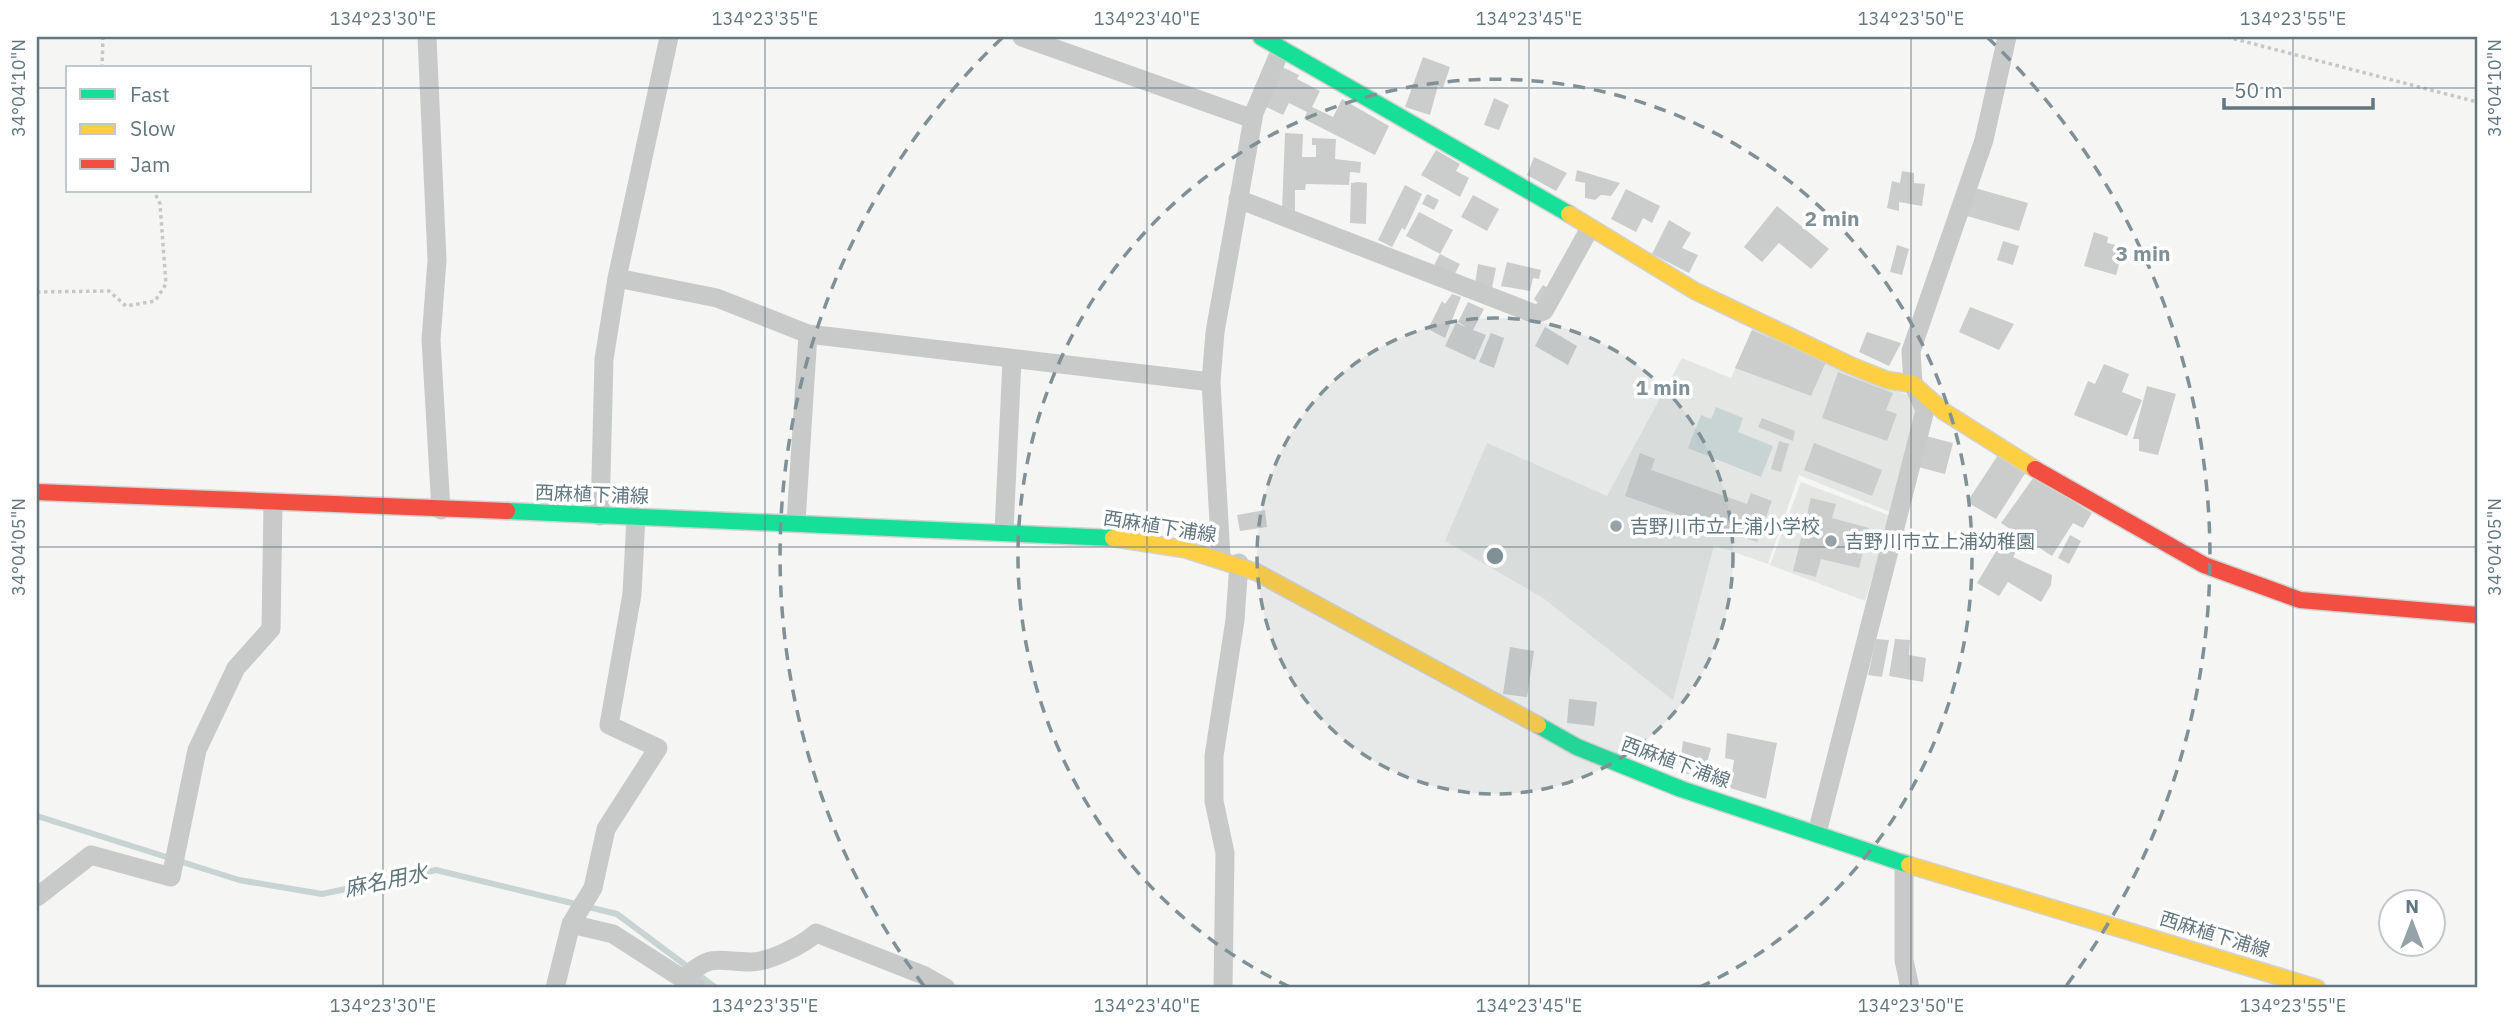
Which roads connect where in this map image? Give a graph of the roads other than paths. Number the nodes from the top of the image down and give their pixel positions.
1 (427, 37) edge
2 (669, 37) edge
3 (1022, 37) edge
4 (1261, 37) edge
5 (2007, 37) edge
6 (1281, 49) junction
7 (1253, 119) junction
8 (1238, 199) junction
9 (1590, 228) junction
10 (617, 278) junction
11 (808, 334) junction
12 (1012, 360) junction
13 (1211, 382) junction
14 (1913, 384) junction
15 (37, 492) edge
16 (273, 503) junction
17 (441, 510) junction
18 (600, 516) junction
19 (636, 516) junction
20 (796, 522) junction
21 (1004, 531) junction
22 (1230, 560) junction
23 (2477, 615) edge
24 (1817, 833) junction
25 (1904, 863) junction
26 (37, 897) edge
27 (571, 924) junction
28 (922, 982) edge
29 (690, 983) edge
30 (555, 988) edge
31 (946, 988) edge
32 (1223, 988) edge
33 (1910, 988) edge
34 (2317, 988) edge

1 - 17 street
2 - 10 street
3 - 7 street
4 - 6 main road
5 - 14 street
6 - 7 street
6 - 9 main road
7 - 8 street
8 - 9 street
8 - 13 street
9 - 14 main road
10 - 11 street
10 - 18 street
11 - 12 street
11 - 20 street
12 - 13 street
12 - 21 street
13 - 22 street
14 - 23 main road
14 - 24 street
15 - 16 main road, 西麻植下浦線
16 - 17 main road, 西麻植下浦線
16 - 26 street
17 - 18 main road, 西麻植下浦線
18 - 19 main road, 西麻植下浦線
19 - 20 main road, 西麻植下浦線
19 - 27 street
20 - 21 main road, 西麻植下浦線
21 - 22 main road, 西麻植下浦線
22 - 24 main road, 西麻植下浦線
22 - 32 street
24 - 25 main road, 西麻植下浦線
25 - 33 street
25 - 34 main road, 西麻植下浦線
27 - 29 street
27 - 30 street
28 - 29 street
28 - 31 street

